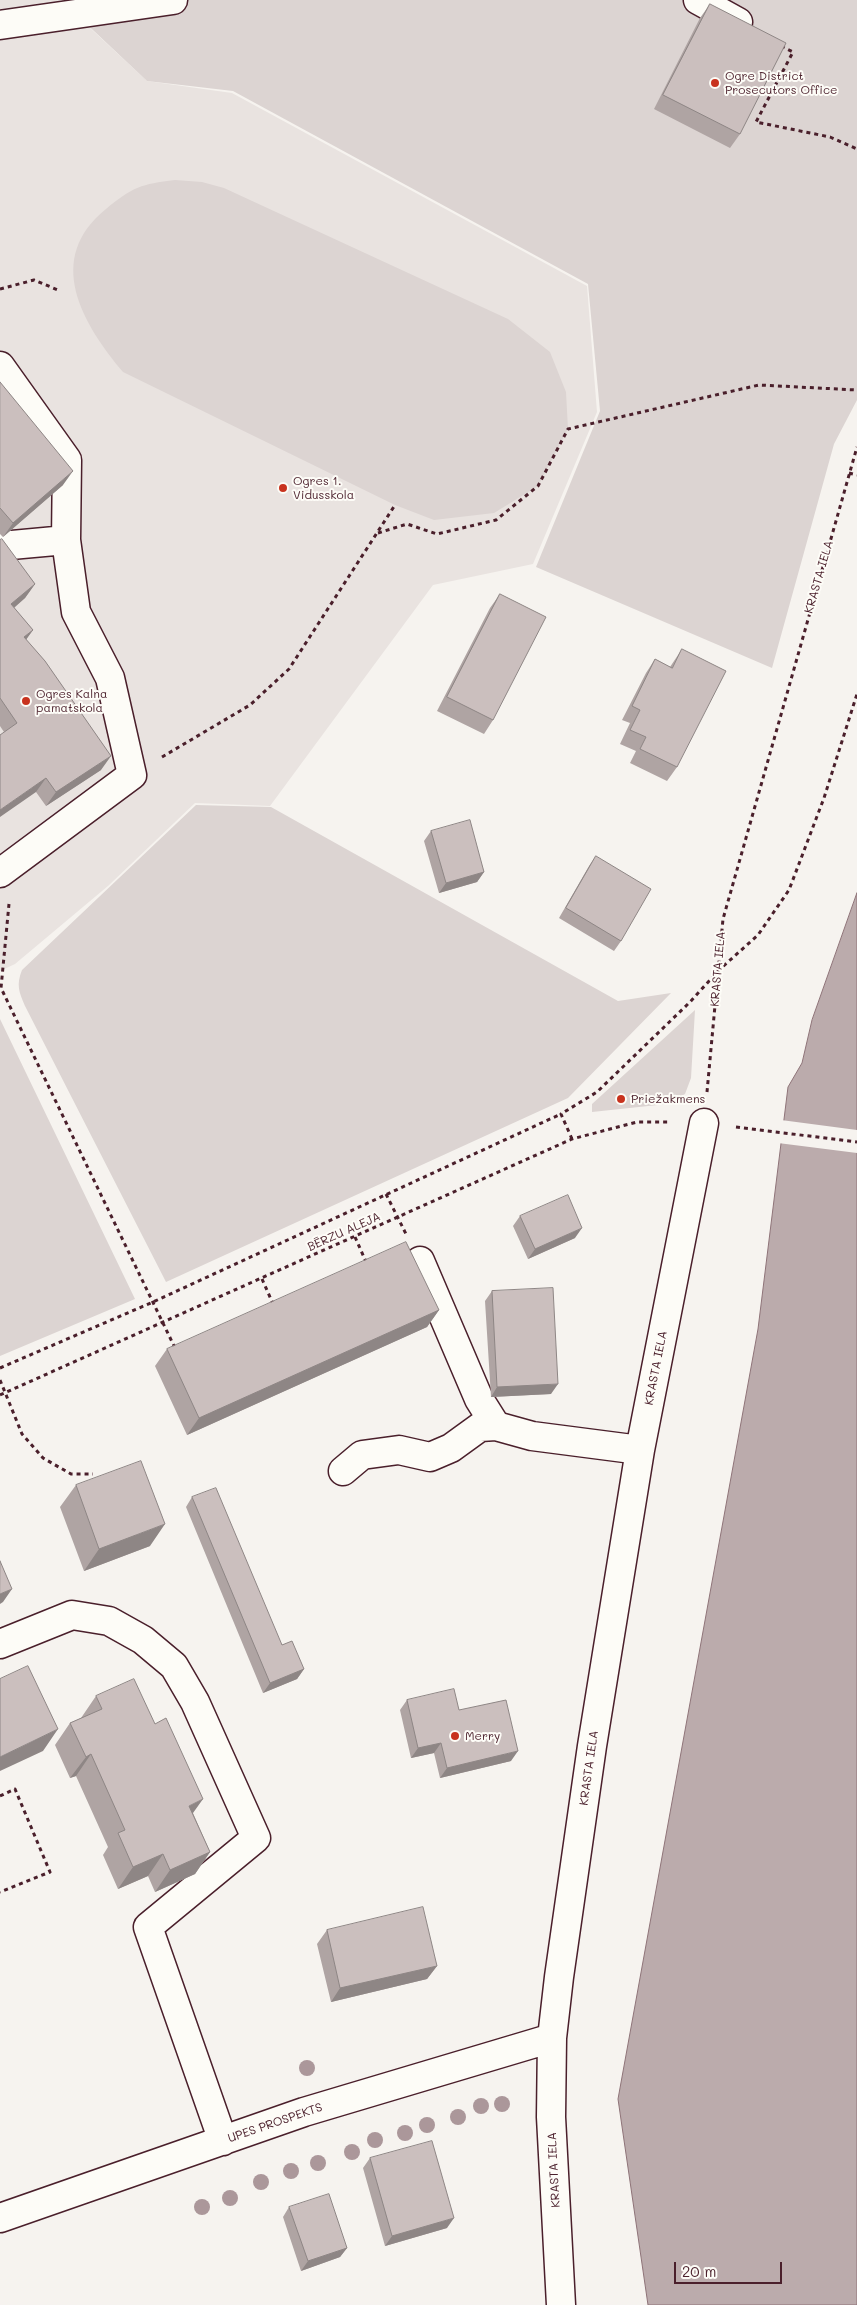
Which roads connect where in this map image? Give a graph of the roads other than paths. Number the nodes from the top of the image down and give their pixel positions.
1 (173, 0) edge
2 (698, 0) edge
3 (738, 22) edge
4 (0, 25) edge
5 (0, 366) edge
6 (66, 540) junction
7 (0, 546) edge
8 (0, 873) edge
9 (704, 1123) road end
10 (420, 1261) road end
11 (496, 1426) junction
12 (640, 1450) junction
13 (343, 1471) dead end
14 (0, 1644) edge
15 (552, 2038) junction
16 (222, 2141) junction
17 (0, 2218) edge
18 (561, 2305) edge

1 - 4 street
2 - 3 street
5 - 6 street
6 - 7 street
6 - 8 street
9 - 12 street, KRASTA IELA
10 - 11 street
11 - 12 street
11 - 13 street
12 - 15 street, KRASTA IELA
14 - 16 street
15 - 16 street, UPES PROSPEKTS
15 - 18 street, KRASTA IELA
16 - 17 street, UPES PROSPEKTS

